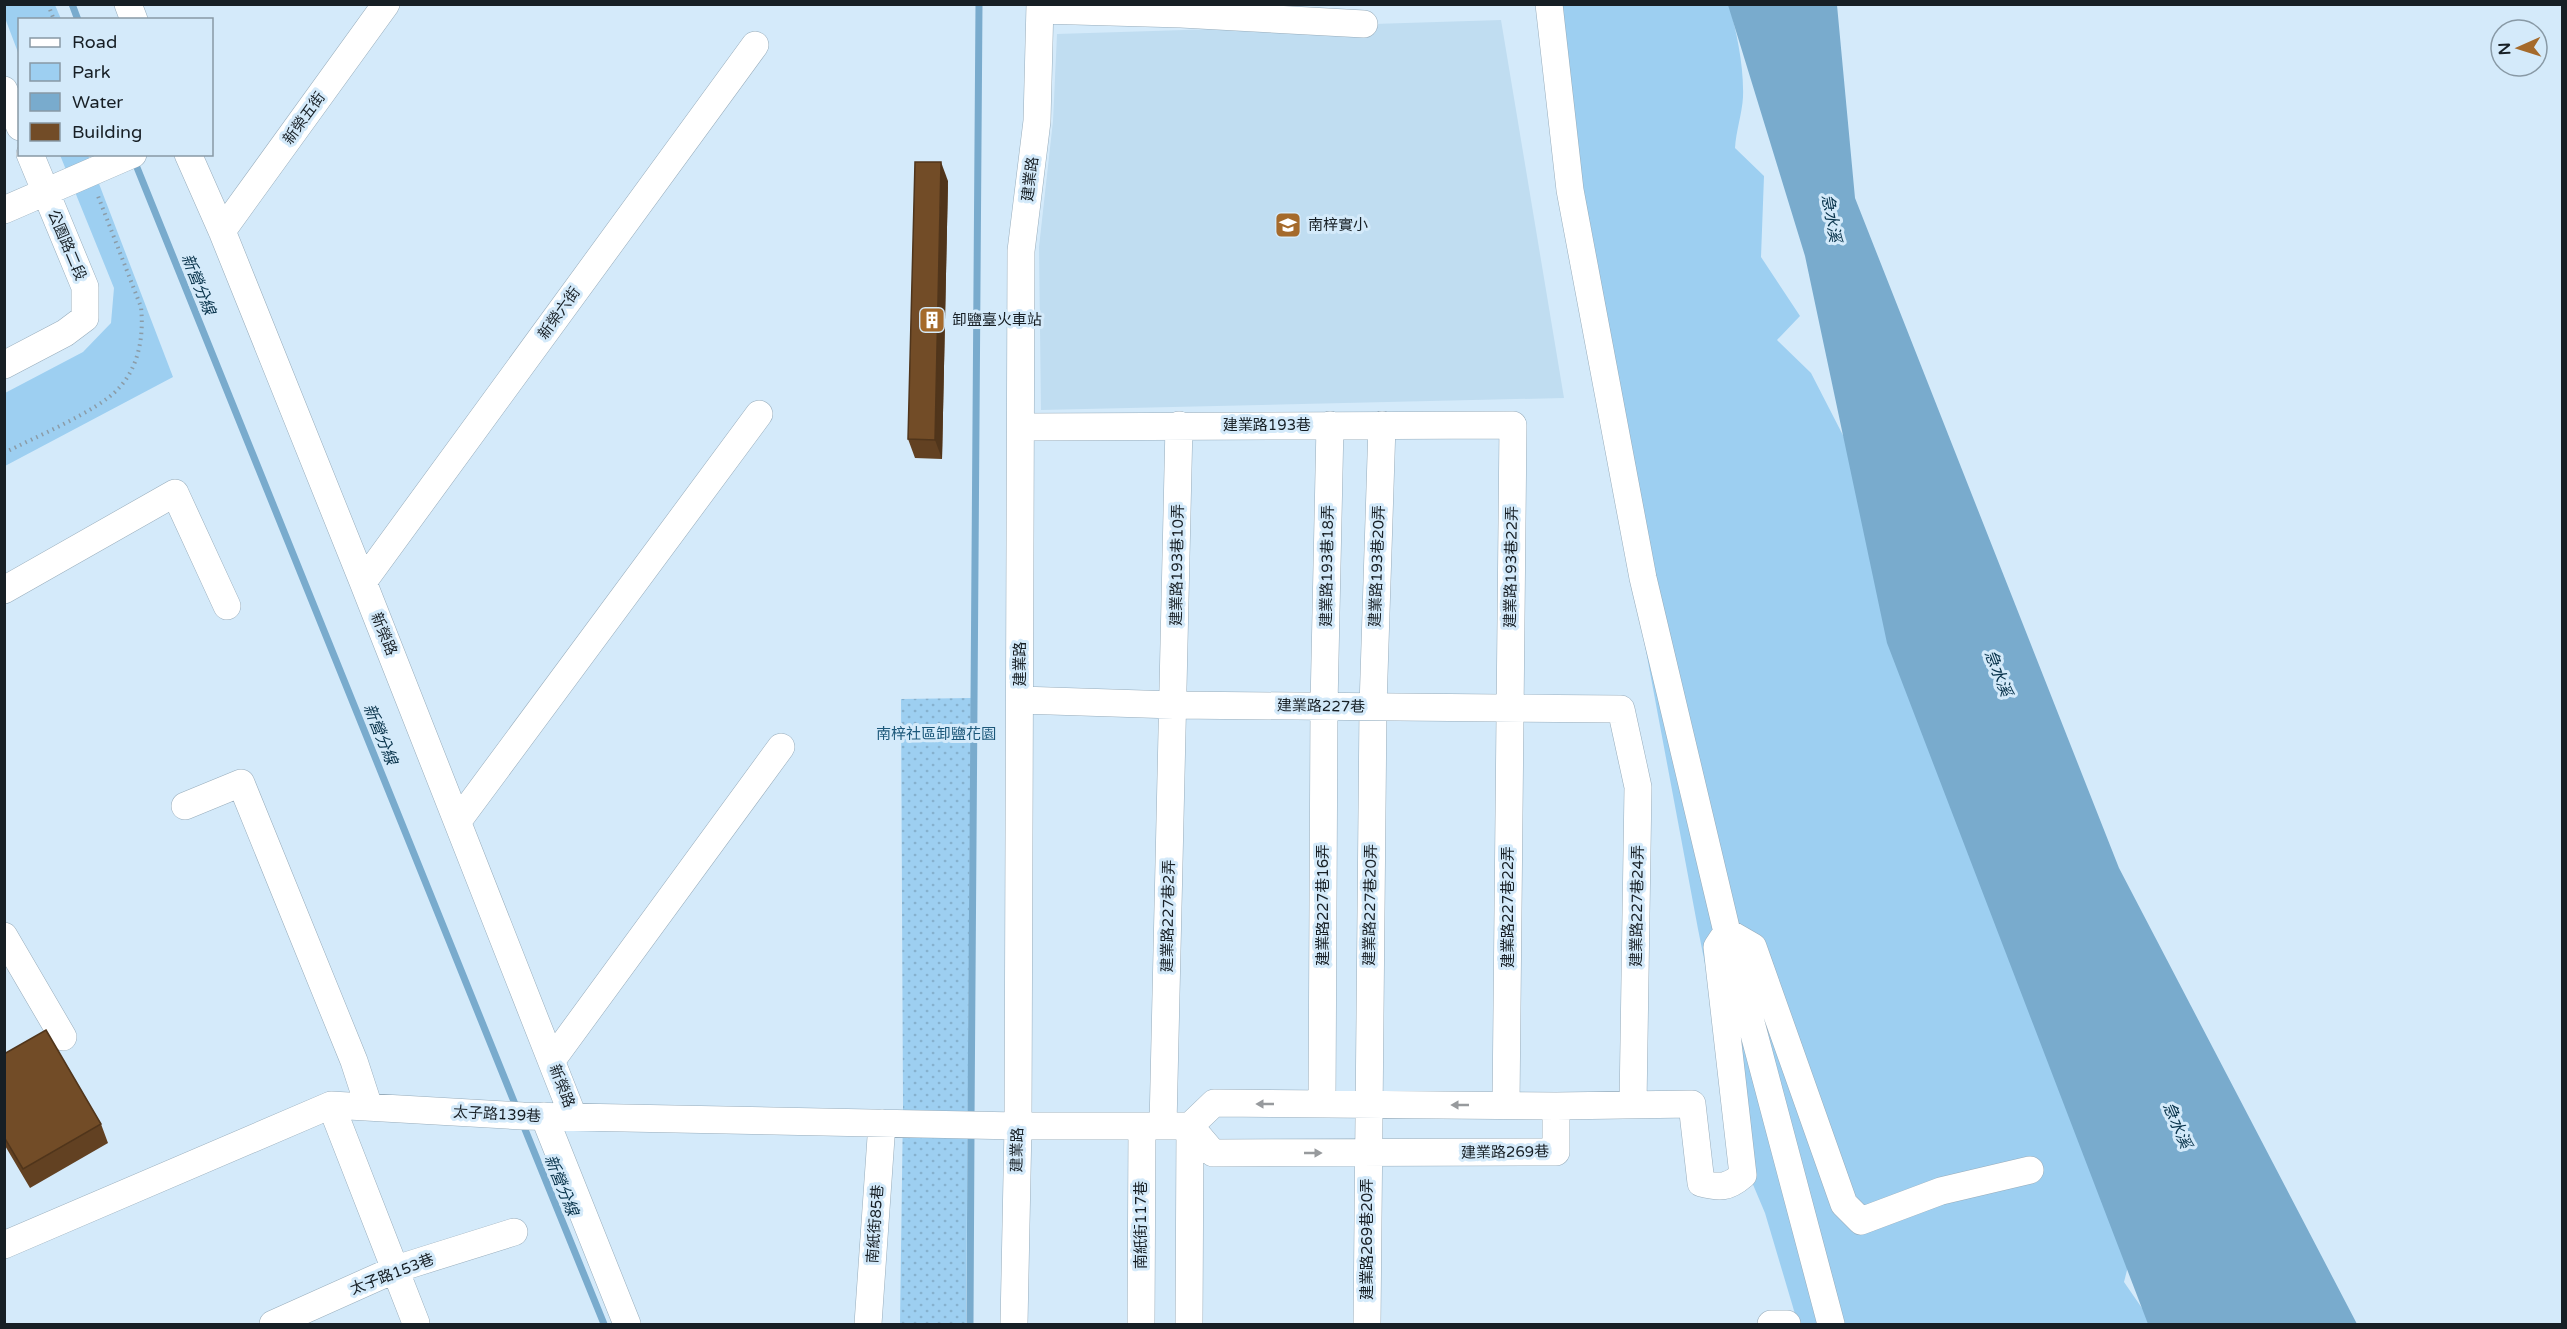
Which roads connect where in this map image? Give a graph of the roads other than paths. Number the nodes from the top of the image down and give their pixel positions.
1 (386, 4) edge
2 (1549, 4) edge
3 (1040, 7) edge
4 (1181, 9) edge
5 (1364, 24) dead end
6 (755, 45) dead end
7 (4, 90) edge
8 (18, 123) edge
9 (31, 156) edge
10 (130, 156) edge
11 (189, 156) edge
12 (45, 191) junction
13 (4, 210) edge
14 (222, 231) junction
15 (4, 365) edge
16 (759, 414) dead end
17 (1179, 425) junction
18 (1330, 425) junction
19 (1382, 425) junction
20 (1513, 425) joint
21 (1022, 427) junction
22 (363, 582) junction
23 (4, 590) edge
24 (227, 606) dead end
25 (1020, 700) junction
26 (1174, 705) junction
27 (1324, 706) junction
28 (1373, 707) junction
29 (1509, 708) junction
30 (1621, 709) joint
31 (781, 747) dead end
32 (185, 806) dead end
33 (458, 821) junction
34 (1727, 932) junction
35 (4, 936) edge
36 (63, 1037) dead end
37 (552, 1060) junction
38 (1322, 1104) junction
39 (1368, 1104) junction
40 (331, 1105) junction
41 (1506, 1105) junction
42 (1633, 1105) junction
43 (1556, 1106) junction
44 (369, 1107) junction
45 (533, 1116) junction
46 (573, 1116) junction
47 (882, 1123) junction
48 (1018, 1126) junction
49 (1152, 1126) junction
50 (1190, 1126) junction
51 (1368, 1153) junction
52 (2030, 1170) dead end
53 (514, 1232) dead end
54 (4, 1245) edge
55 (396, 1269) junction
56 (416, 1323) dead end
57 (273, 1324) edge
58 (627, 1324) edge
59 (868, 1324) edge
60 (1014, 1324) edge
61 (1141, 1324) edge
62 (1189, 1324) edge
63 (1367, 1324) edge
64 (1771, 1324) edge
65 (1787, 1324) edge
66 (1831, 1324) edge

1 - 14 street, 新榮五街
2 - 34 street
3 - 4 street
3 - 21 street, 建業路
4 - 5 street
6 - 22 street, 新榮六街
7 - 8 street
9 - 12 street, 公園路二段
10 - 12 street
11 - 14 street, 新榮路
12 - 13 street
12 - 15 street, 公園路二段
14 - 22 street, 新榮路
16 - 33 street
17 - 18 street, 建業路193巷
17 - 21 street, 建業路193巷
17 - 26 street, 建業路193巷10弄
18 - 19 street, 建業路193巷
18 - 27 street, 建業路193巷18弄
19 - 20 street, 建業路193巷
19 - 28 street, 建業路193巷20弄
20 - 29 street, 建業路193巷22弄
21 - 25 street, 建業路
22 - 33 street, 新榮路
23 - 24 street
25 - 26 street, 建業路227巷
25 - 48 street, 建業路
26 - 27 street, 建業路227巷
26 - 49 street, 建業路227巷2弄
27 - 28 street, 建業路227巷
27 - 38 street, 建業路227巷16弄
28 - 29 street, 建業路227巷
28 - 39 street, 建業路227巷20弄
29 - 30 street, 建業路227巷
29 - 41 street, 建業路227巷22弄
30 - 42 street, 建業路227巷24弄
31 - 37 street
32 - 44 street
33 - 37 street, 新榮路
34 - 42 street
34 - 52 street
34 - 66 street
35 - 36 street
37 - 46 street, 新榮路
38 - 39 street
38 -> 50 street
41 -> 39 street
39 - 51 street, 建業路227巷20弄
40 - 44 street, 太子路139巷
40 - 54 street, 太子路139巷
40 - 55 street
41 - 43 street
42 - 43 street
43 - 51 street, 建業路269巷
44 - 45 street, 太子路139巷
45 - 46 street, 太子路139巷
45 - 58 street
46 - 47 street, 太子路139巷
47 - 48 street, 太子路139巷
47 - 59 street, 南紙街85巷
48 - 49 street
48 - 60 street, 建業路
49 - 50 street
49 - 61 street, 南紙街117巷
50 -> 51 street, 建業路269巷
50 - 62 street
51 - 63 street, 建業路269巷20弄
53 - 55 street, 太子路153巷
55 - 56 street
55 - 57 street, 太子路153巷
64 - 65 street

